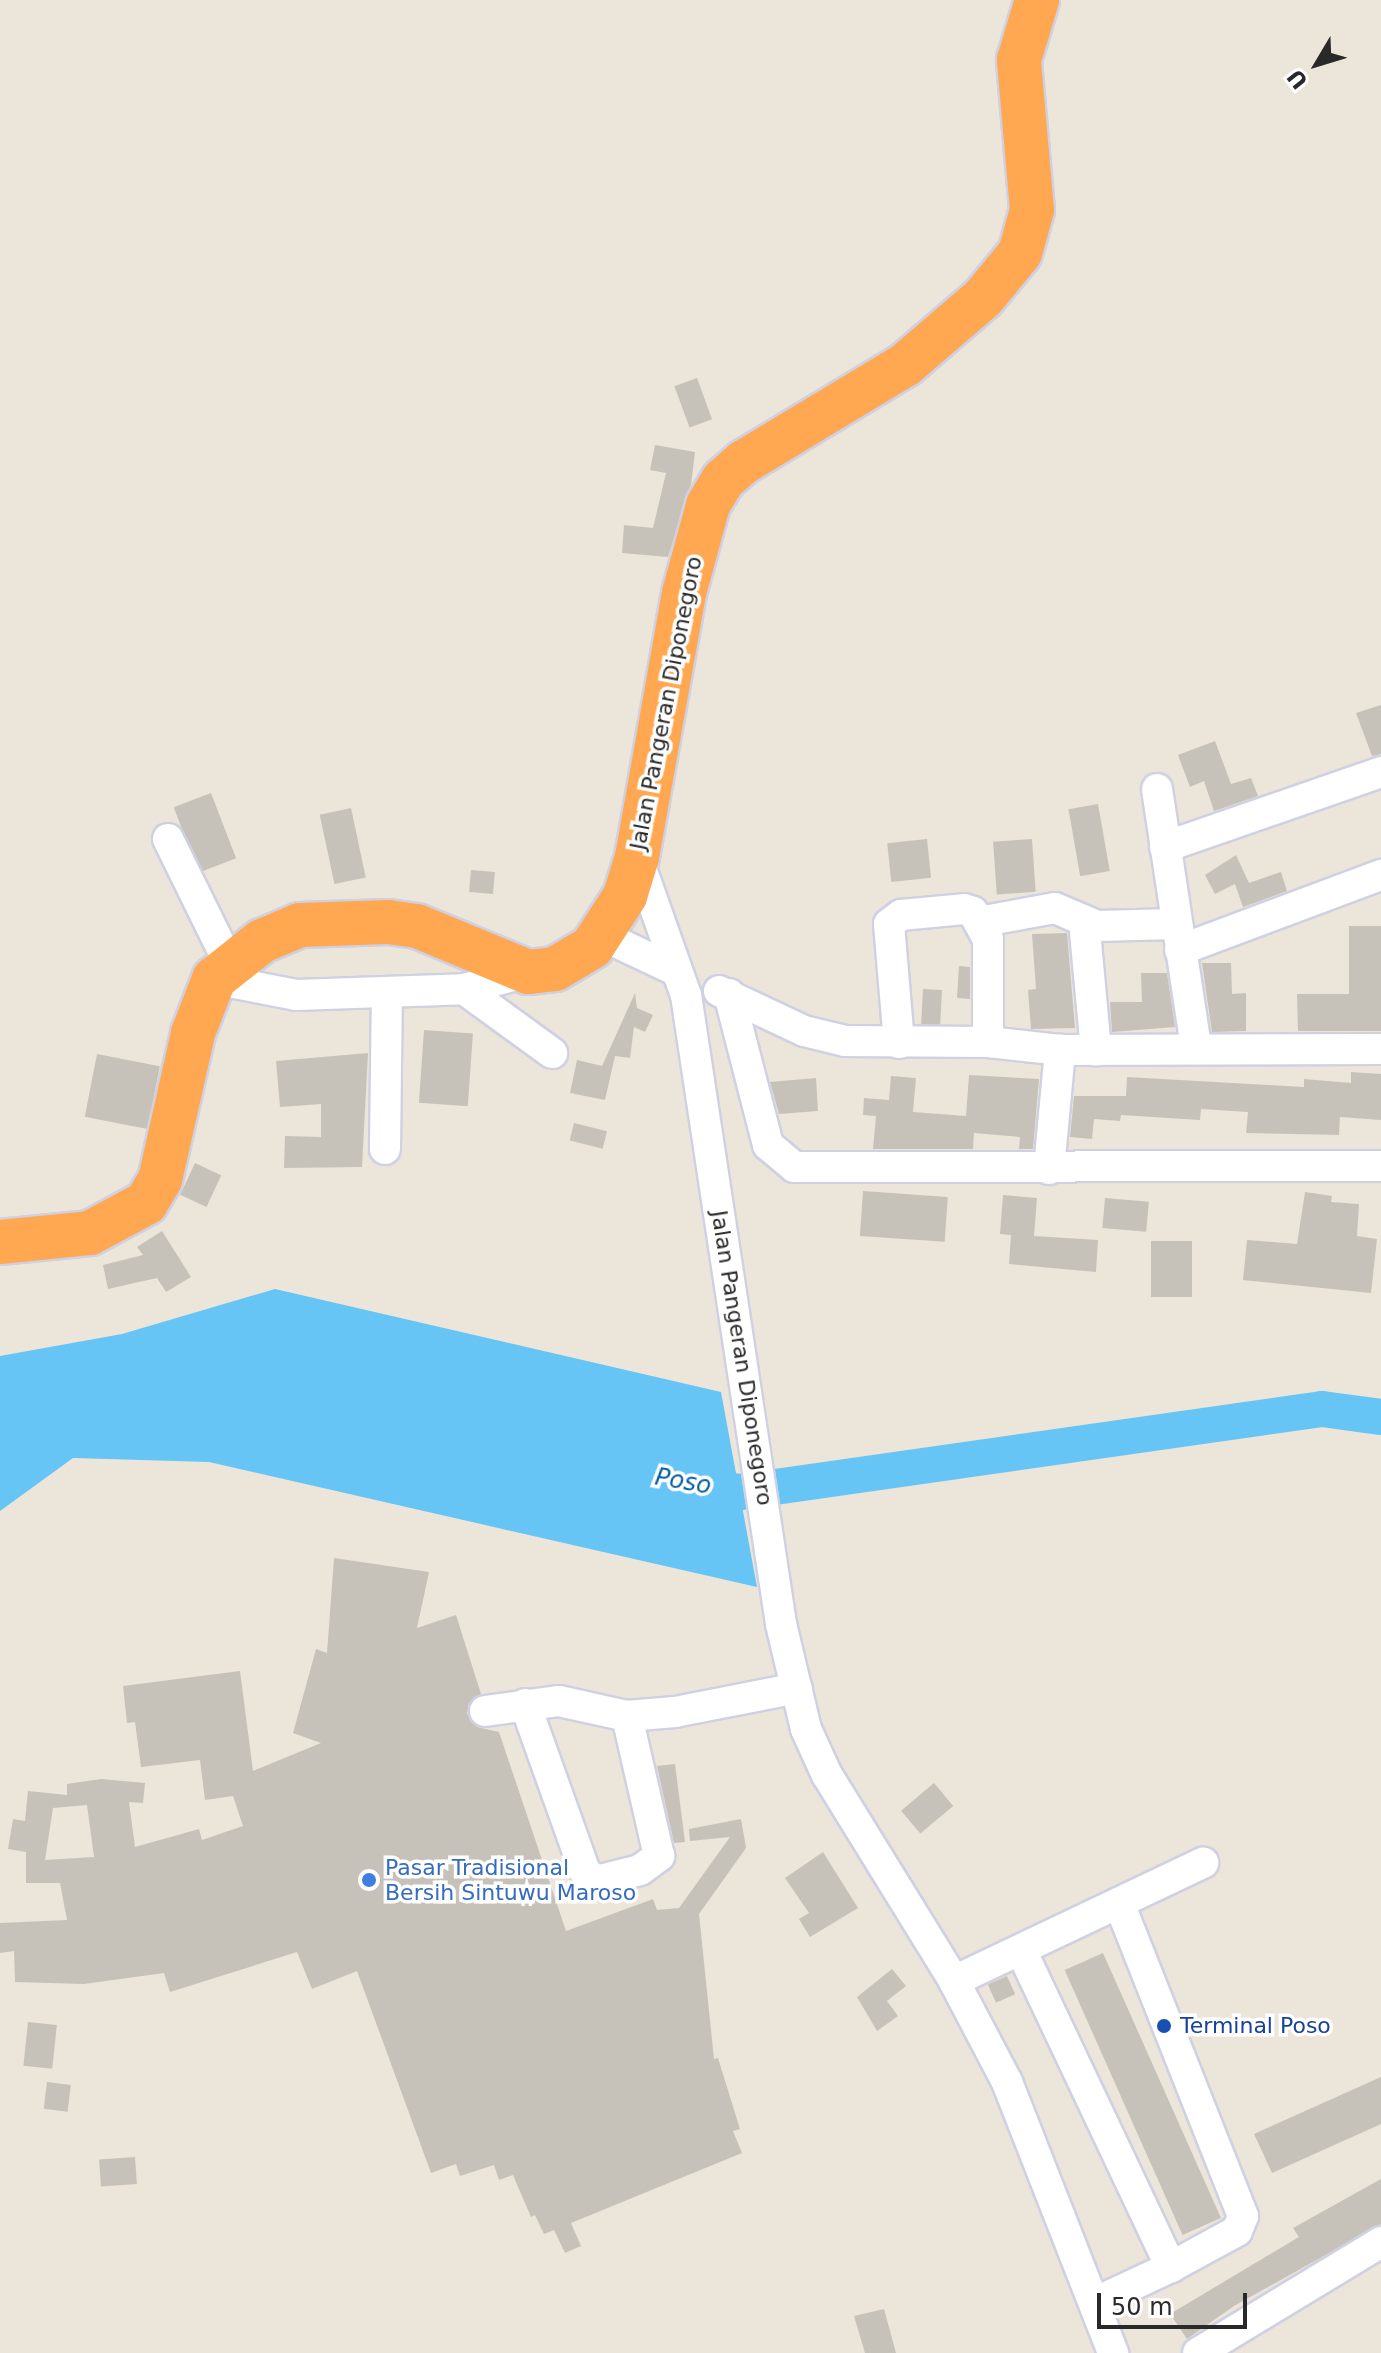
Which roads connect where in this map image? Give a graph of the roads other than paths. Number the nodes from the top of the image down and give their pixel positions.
1 (1037, 0) edge
2 (1381, 772) edge
3 (1157, 789) dead end
4 (168, 839) dead end
5 (1165, 847) junction
6 (637, 857) junction
7 (1381, 875) edge
8 (1084, 921) junction
9 (979, 922) junction
10 (601, 935) junction
11 (1178, 937) junction
12 (222, 971) junction
13 (528, 972) junction
14 (681, 982) junction
15 (464, 989) junction
16 (387, 993) junction
17 (729, 994) junction
18 (988, 1042) junction
19 (899, 1043) junction
20 (1196, 1047) junction
21 (1381, 1049) edge
22 (1060, 1050) junction
23 (1096, 1050) junction
24 (552, 1053) dead end
25 (385, 1149) dead end
26 (1381, 1166) edge
27 (1049, 1169) junction
28 (0, 1242) edge
29 (797, 1688) junction
30 (525, 1704) junction
31 (485, 1711) dead end
32 (627, 1716) junction
33 (1203, 1863) dead end
34 (1119, 1903) junction
35 (1021, 1950) junction
36 (954, 1981) junction
37 (1381, 2242) edge
38 (1171, 2267) junction
39 (1096, 2302) junction
40 (1113, 2353) edge
41 (1198, 2353) edge

1 - 6 highway, Jalan Pangeran Diponegoro
2 - 5 street
3 - 5 street
4 - 12 street
5 - 11 street
6 - 10 highway, Jalan Pangeran Diponegoro
6 - 14 street, Jalan Pangeran Diponegoro
7 - 11 street
8 - 9 street
8 - 11 street
8 - 23 street
9 - 18 street
9 - 19 street
10 - 13 highway, Jalan Pangeran Diponegoro
10 - 14 street
11 - 20 street
12 - 13 highway
12 - 16 street
12 - 28 highway
13 - 15 street
14 - 17 street
14 - 29 street, Jalan Pangeran Diponegoro
15 - 16 street
15 - 24 street
16 - 25 street
17 - 19 street
17 - 27 street
18 - 19 street
18 - 22 street
20 - 21 street
20 - 23 street
22 - 23 street
22 - 27 street
26 - 27 street
29 - 32 street
29 - 36 street, Jalan Pangeran Diponegoro
30 - 31 street
30 - 32 street
30 - 32 street
33 - 34 street
34 - 35 street
34 - 38 street
35 - 36 street
35 - 38 street
36 - 39 street, Jalan Pangeran Diponegoro
37 - 41 street
38 - 39 street
39 - 40 street, Jalan Pangeran Diponegoro

